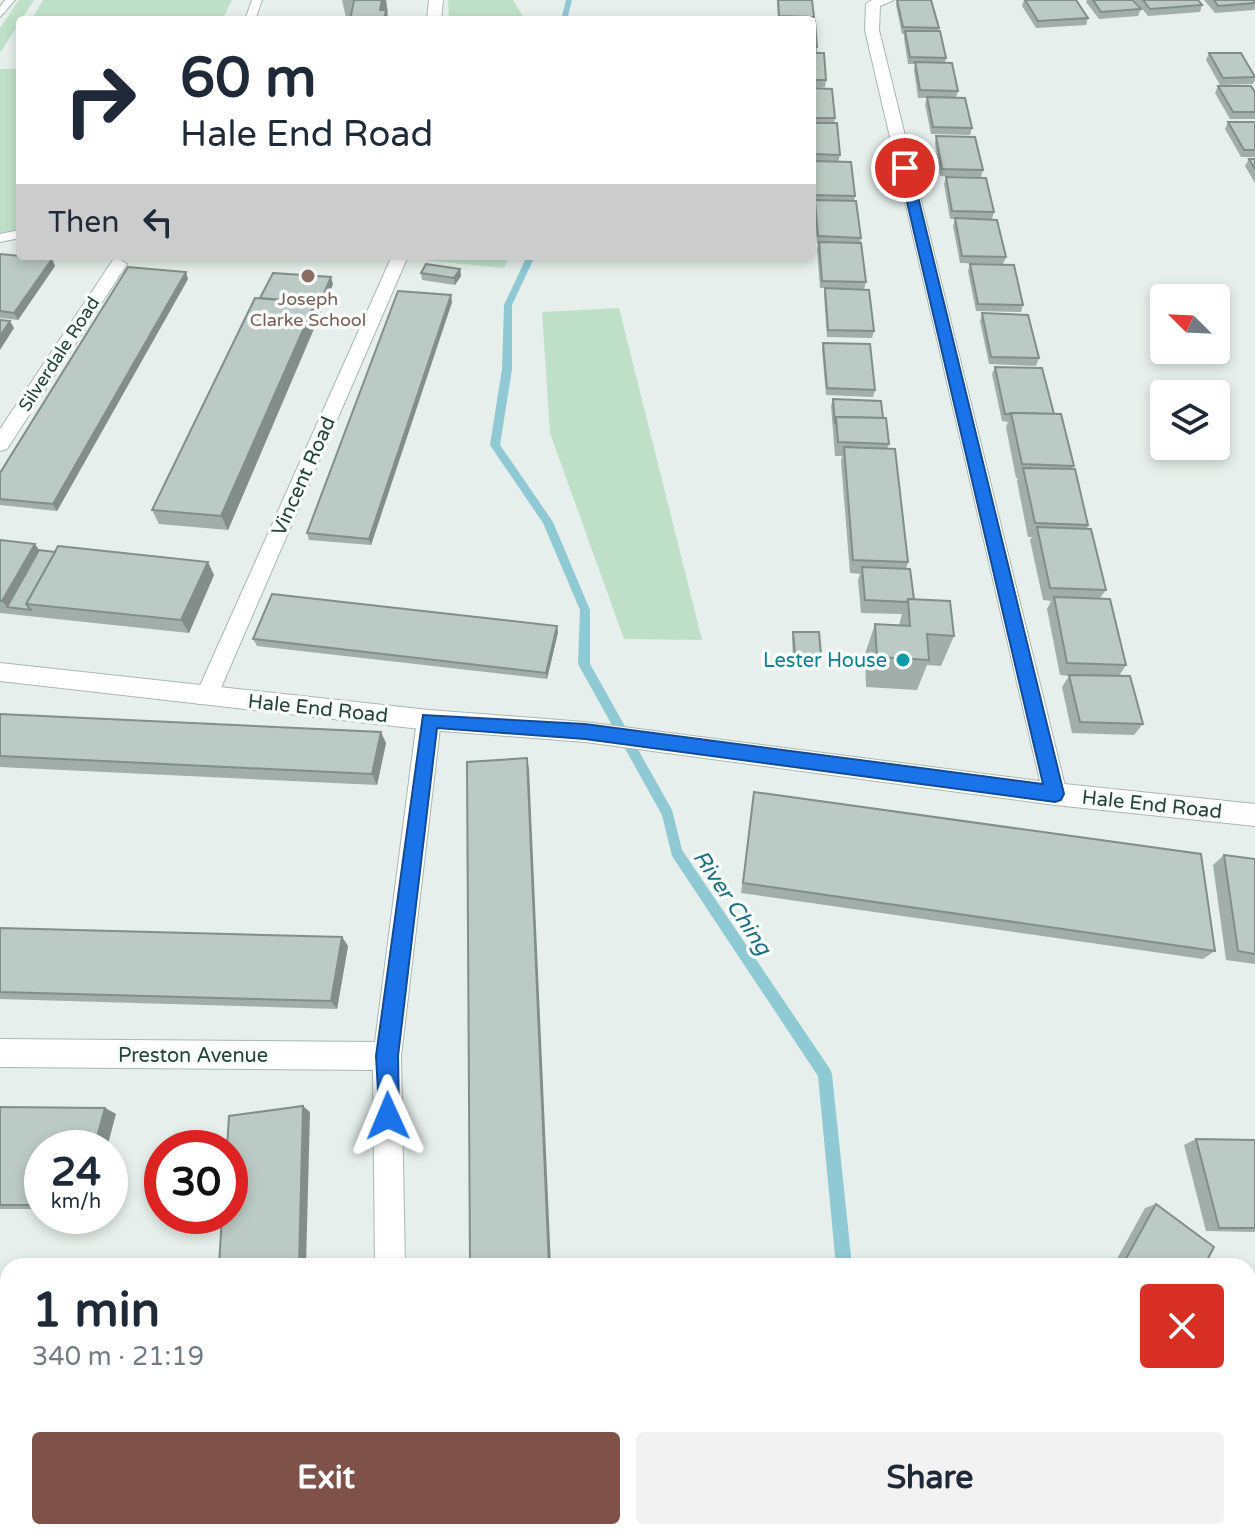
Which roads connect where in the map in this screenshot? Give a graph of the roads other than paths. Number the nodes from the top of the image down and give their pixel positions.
1 (10, 0) edge
2 (887, 0) edge
3 (0, 14) edge
4 (398, 260) edge
5 (119, 264) dead end
6 (0, 444) edge
7 (0, 672) edge
8 (206, 697) junction
9 (429, 720) junction
10 (1055, 794) junction
11 (1255, 815) edge
12 (0, 1053) edge
13 (387, 1056) junction
14 (390, 1258) edge

1 - 3 lane
2 - 10 street
4 - 8 street, Vincent Road
5 - 6 street, Silverdale Road
7 - 8 street, Hale End Road
8 - 9 street, Hale End Road
9 - 10 street, Hale End Road
9 - 13 street
10 - 11 street, Hale End Road
12 - 13 street, Preston Avenue
13 - 14 street

